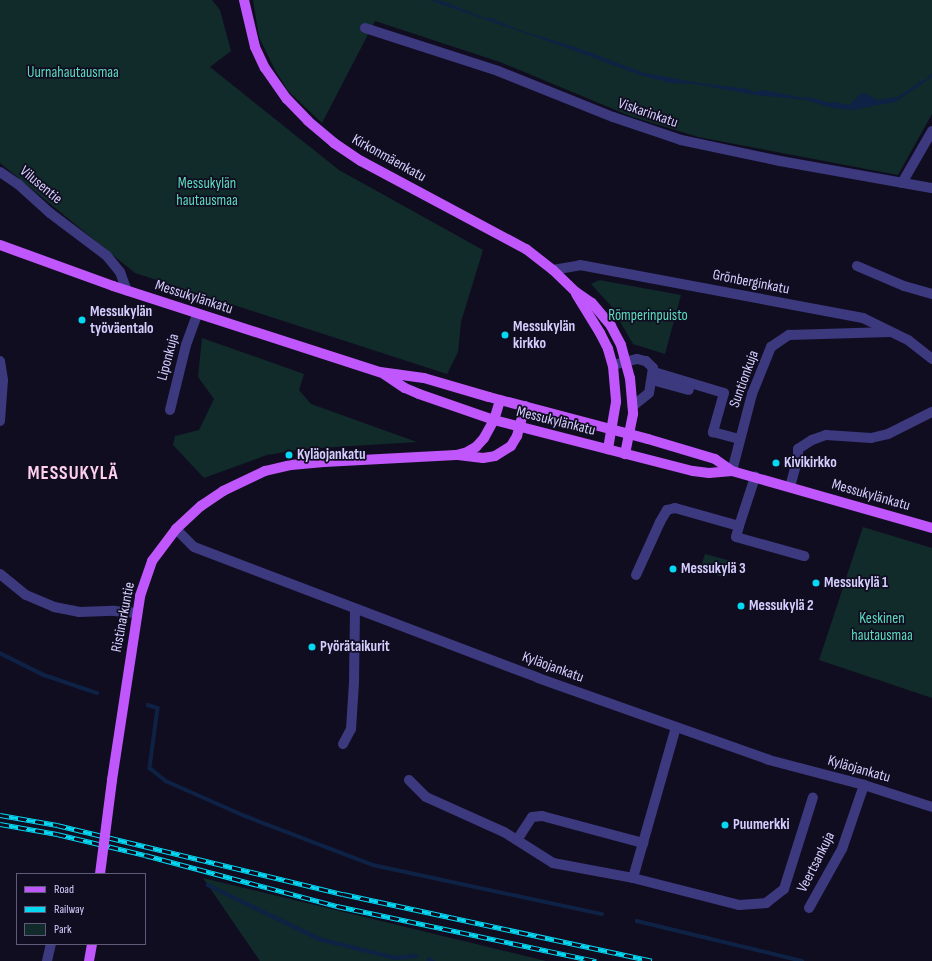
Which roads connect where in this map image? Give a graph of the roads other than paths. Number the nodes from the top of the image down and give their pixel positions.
1 (244, 0) edge
2 (366, 28) dead end
3 (932, 131) edge
4 (0, 172) edge
5 (902, 183) junction
6 (932, 188) edge
7 (0, 245) edge
8 (857, 266) dead end
9 (553, 270) junction
10 (127, 291) junction
11 (576, 292) junction
12 (932, 294) edge
13 (197, 314) junction
14 (891, 332) junction
15 (932, 359) edge
16 (0, 361) edge
17 (626, 361) junction
18 (613, 364) junction
19 (380, 372) junction
20 (653, 376) junction
21 (689, 390) dead end
22 (500, 400) junction
23 (525, 406) junction
24 (633, 406) junction
25 (170, 410) dead end
26 (932, 412) edge
27 (494, 420) junction
28 (0, 421) edge
29 (520, 427) junction
30 (612, 429) junction
31 (630, 434) junction
32 (739, 439) junction
33 (608, 449) junction
34 (625, 454) junction
35 (456, 455) junction
36 (732, 470) junction
37 (755, 477) junction
38 (790, 487) junction
39 (739, 526) junction
40 (932, 527) edge
41 (176, 529) junction
42 (804, 556) dead end
43 (0, 574) edge
44 (636, 575) dead end
45 (355, 609) junction
46 (137, 613) junction
47 (676, 727) junction
48 (343, 744) dead end
49 (409, 780) dead end
50 (864, 785) junction
51 (813, 797) dead end
52 (932, 807) edge
53 (517, 840) junction
54 (643, 843) junction
55 (100, 873) edge
56 (633, 878) junction
57 (809, 908) dead end
58 (51, 945) edge
59 (92, 945) edge
60 (46, 961) edge
61 (89, 961) edge

1 - 9 main road, Kirkonmäenkatu
2 - 5 street, Viskarinkatu
3 - 5 street
4 - 10 street, Vilusentie
5 - 6 street, Viskarinkatu
7 - 10 main road, Messukylänkatu
8 - 12 street
9 - 11 main road, Kirkonmäenkatu
9 - 14 street, Grönberginkatu
10 - 13 main road, Messukylänkatu
11 - 17 main road, Kirkonmäenkatu
11 - 18 main road, Kirkonmäenkatu
13 - 19 main road, Messukylänkatu
13 - 25 street, Liponkuja
14 - 15 street, Grönberginkatu
14 - 32 street, Suntionkuja
16 - 28 street
17 - 18 street
17 - 20 street
17 - 24 main road, Kirkonmäenkatu
18 - 30 main road, Kirkonmäenkatu
19 - 22 main road, Messukylänkatu
19 - 27 main road, Messukylänkatu
20 - 21 street
20 - 24 street
20 - 32 street
22 - 23 main road, Messukylänkatu
22 - 27 main road, Ristinarkuntie
23 - 29 main road, Ristinarkuntie
23 - 30 main road, Messukylänkatu
24 - 31 main road, Kirkonmäenkatu
26 - 38 street
27 - 29 main road, Messukylänkatu
27 - 35 main road, Ristinarkuntie
29 - 33 main road, Messukylänkatu
29 - 35 main road, Ristinarkuntie
30 - 31 main road, Messukylänkatu
30 - 33 main road, Kirkonmäenkatu
31 - 34 main road, Kirkonmäenkatu
31 - 36 main road, Messukylänkatu
32 - 36 street, Suntionkuja
33 - 34 main road, Messukylänkatu
34 - 36 main road, Messukylänkatu
35 - 41 main road, Ristinarkuntie
36 - 37 main road, Messukylänkatu
37 - 38 main road, Messukylänkatu
37 - 39 street
38 - 40 main road, Messukylänkatu
39 - 42 street
39 - 44 street
41 - 45 street, Kyläojankatu
41 - 46 main road, Ristinarkuntie
43 - 46 street
45 - 47 street, Kyläojankatu
45 - 48 street
46 - 55 main road, Ristinarkuntie, bridge
47 - 50 street, Kyläojankatu
47 - 54 street
49 - 53 street
50 - 52 street, Kyläojankatu
50 - 57 street, Veertsankuja
51 - 56 street
53 - 54 street
53 - 56 street
54 - 56 street
58 - 60 street
59 - 61 main road

